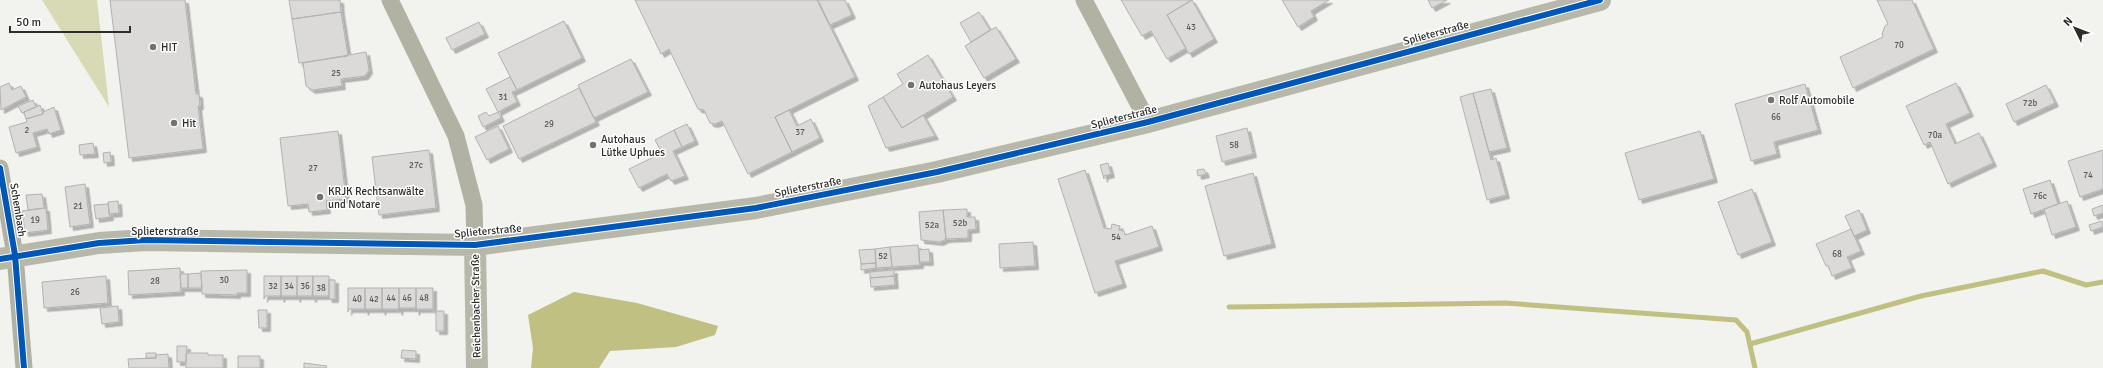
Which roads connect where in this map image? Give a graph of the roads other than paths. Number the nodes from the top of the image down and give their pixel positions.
1 (390, 0) edge
2 (1084, 0) edge
3 (1600, 0) edge
4 (1577, 3) edge
5 (1148, 122) junction
6 (0, 168) edge
7 (475, 245) junction
8 (8, 257) edge
9 (24, 368) edge
10 (477, 368) edge

1 - 7 street, Splieterstraße
2 - 5 street, Splieterstraße
3 - 4 street, Splieterstraße
4 - 5 street, Splieterstraße
5 - 7 street, Splieterstraße
6 - 8 street, Schembach
7 - 8 street, Splieterstraße
7 - 10 street, Reichenbacher Straße
8 - 9 street, Schembach

